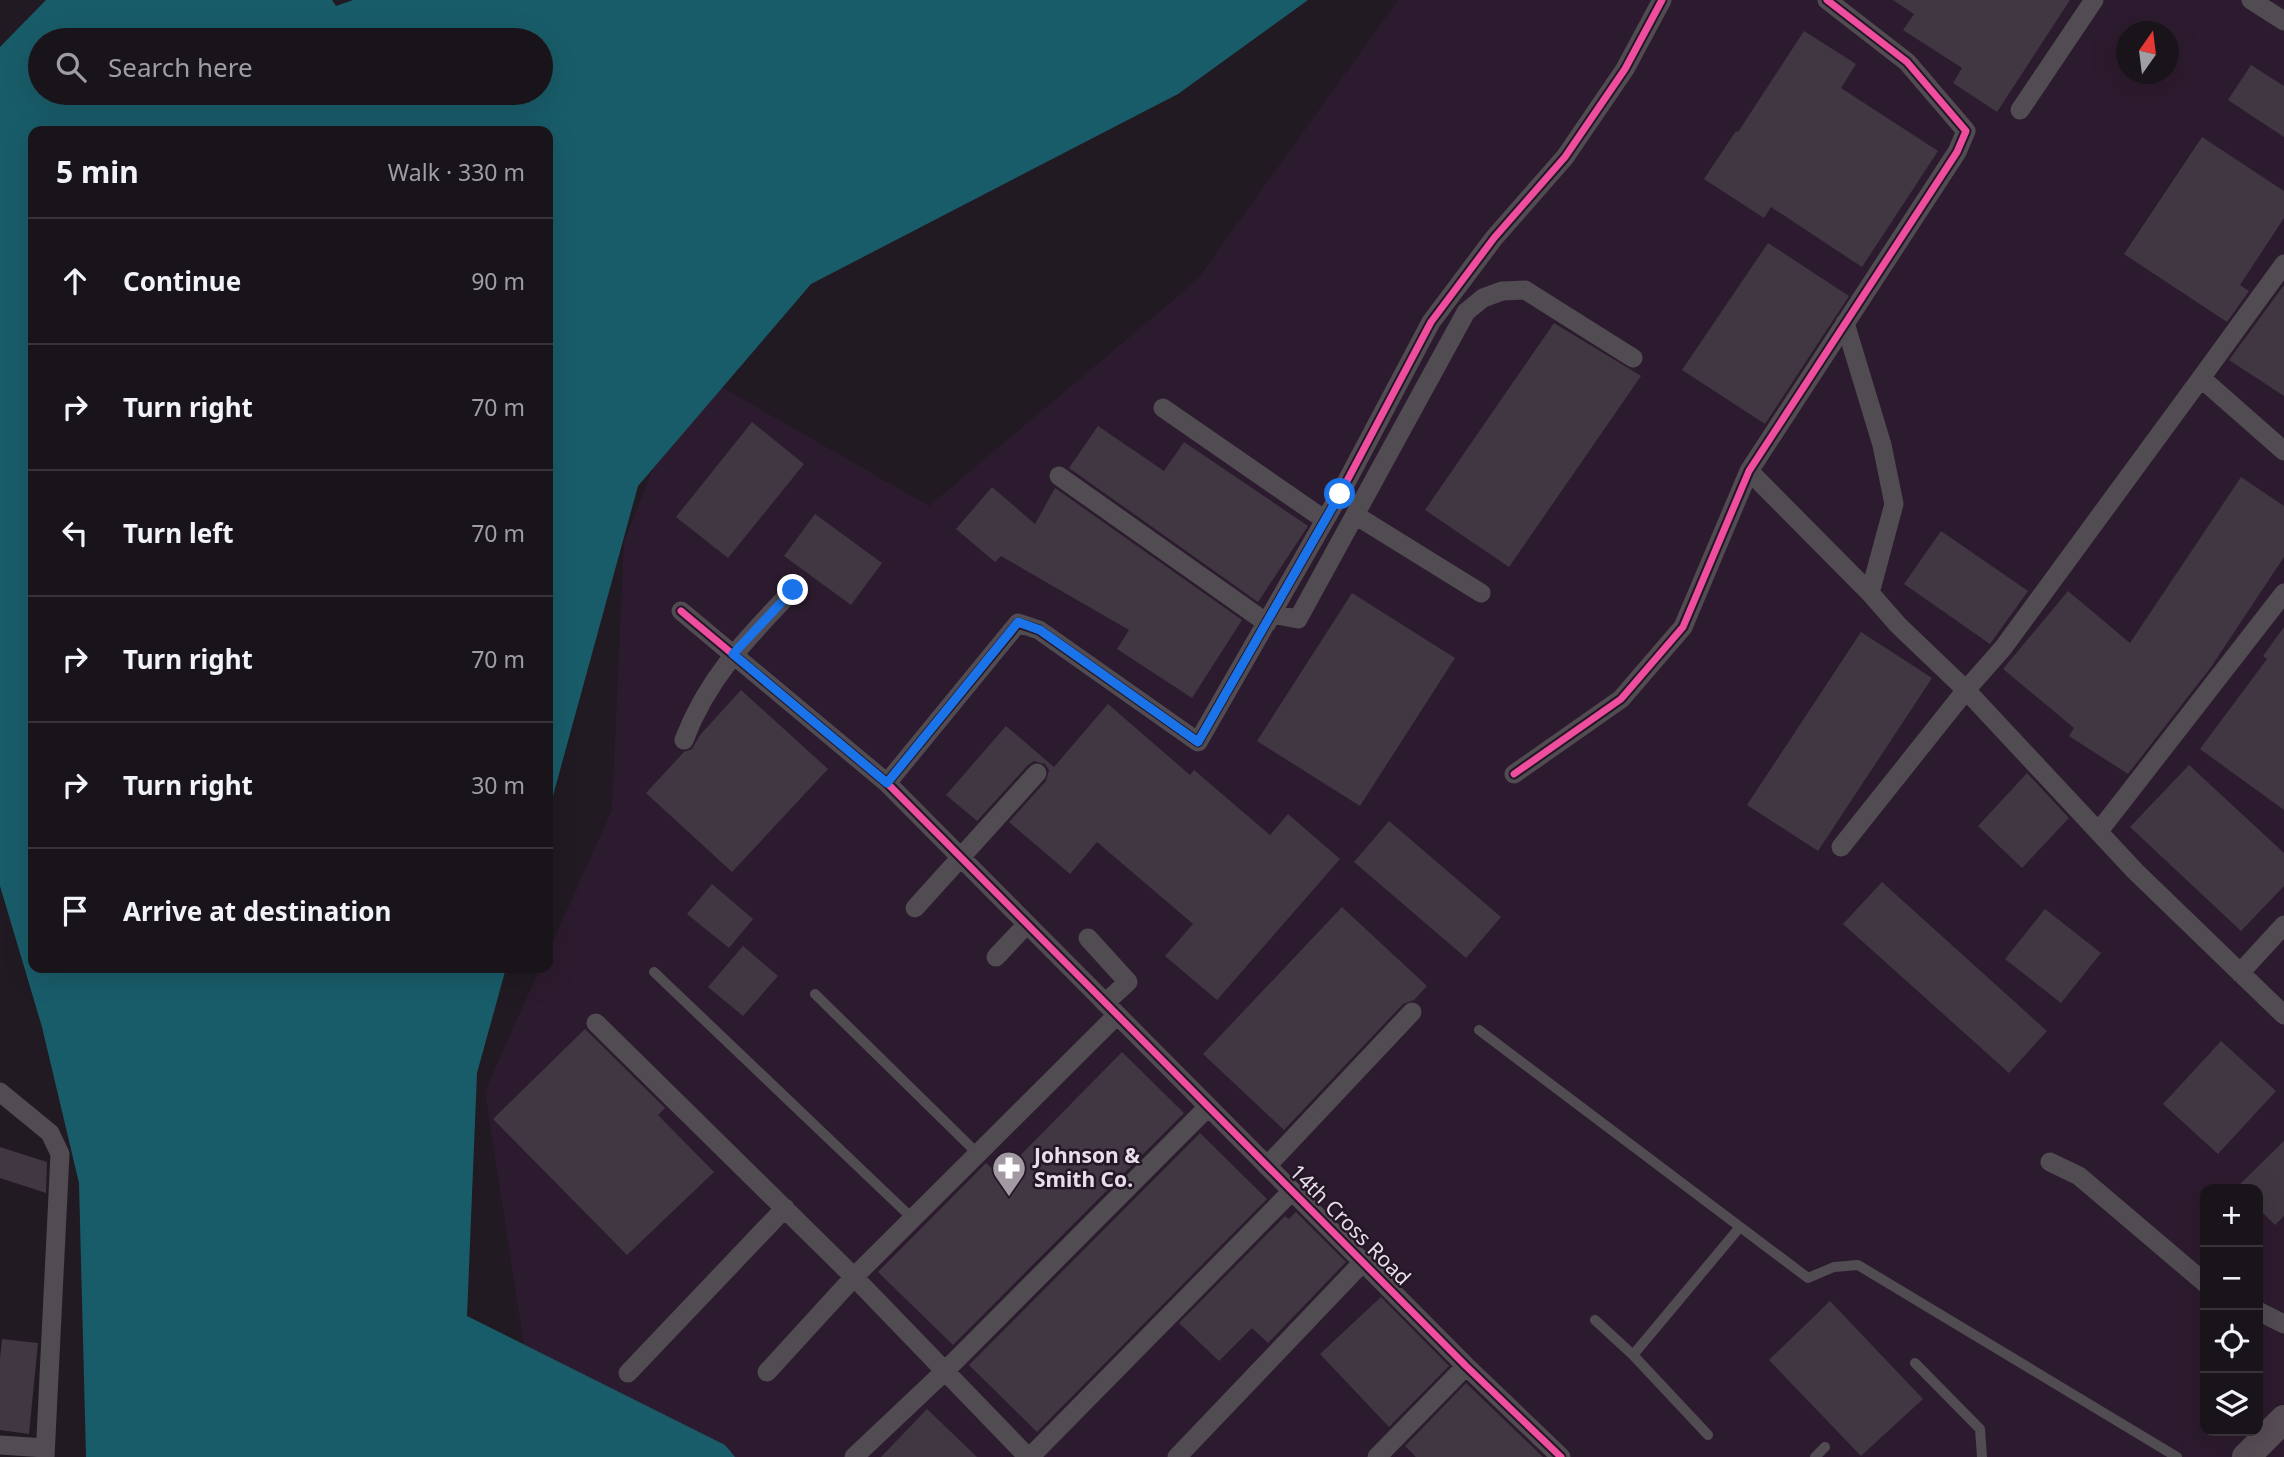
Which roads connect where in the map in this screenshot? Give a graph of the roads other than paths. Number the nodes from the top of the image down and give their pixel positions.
1 (1661, 0) edge
2 (1827, 0) edge
3 (2094, 0) edge
4 (2251, 0) edge
5 (2284, 22) edge
6 (2020, 110) dead end
7 (2284, 264) edge
8 (1845, 323) junction
9 (1633, 358) dead end
10 (2202, 378) junction
11 (1163, 408) dead end
12 (2284, 451) edge
13 (1749, 471) junction
14 (1059, 476) dead end
15 (1355, 515) junction
16 (1325, 520) junction
17 (793, 590) dead end
18 (1481, 593) dead end
19 (1870, 593) junction
20 (2284, 593) edge
21 (681, 611) dead end
22 (1270, 618) junction
23 (733, 654) junction
24 (1966, 690) junction
25 (684, 740) dead end
26 (1037, 773) dead end
27 (1514, 774) dead end
28 (887, 783) junction
29 (2099, 831) junction
30 (1841, 847) dead end
31 (961, 858) junction
32 (915, 908) dead end
33 (1027, 924) junction
34 (2284, 925) edge
35 (1088, 939) dead end
36 (996, 957) dead end
37 (654, 972) dead end
38 (2240, 973) junction
39 (815, 994) dead end
40 (1111, 1009) junction
41 (1412, 1012) dead end
42 (2284, 1015) edge
43 (596, 1023) dead end
44 (1479, 1030) dead end
45 (0, 1092) edge
46 (1209, 1107) junction
47 (978, 1154) junction
48 (2050, 1161) dead end
49 (1267, 1166) junction
50 (1292, 1191) junction
51 (785, 1208) junction
52 (913, 1219) junction
53 (1740, 1227) junction
54 (1363, 1262) junction
55 (854, 1277) junction
56 (2200, 1279) edge
57 (2263, 1314) edge
58 (1595, 1320) dead end
59 (2284, 1324) edge
60 (1633, 1355) junction
61 (1915, 1363) dead end
62 (1466, 1366) junction
63 (945, 1371) junction
64 (767, 1372) dead end
65 (628, 1373) dead end
66 (2284, 1419) edge
67 (1709, 1435) dead end
68 (0, 1445) edge
69 (1825, 1447) dead end
70 (45, 1453) edge
71 (1553, 1454) edge
72 (2253, 1455) edge
73 (854, 1457) edge
74 (1029, 1457) edge
75 (1177, 1457) edge
76 (1377, 1457) edge
77 (1815, 1457) edge
78 (1982, 1457) edge
79 (2177, 1457) edge

1 - 16 street
2 - 8 street
3 - 6 street
4 - 5 street
7 - 10 street
8 - 13 street
8 - 19 street
9 - 15 street
10 - 12 street
10 - 24 street
11 - 16 street
13 - 19 street
13 - 27 street
14 - 22 street
15 - 18 street
15 - 22 street
16 - 22 street
17 - 23 street
19 - 24 street
20 - 29 street
21 - 23 street, 14th Cross Road
22 - 28 street
23 - 25 street
23 - 28 street, 14th Cross Road
24 - 29 street
24 - 30 street
26 - 31 street
28 - 31 street, 14th Cross Road
29 - 38 street
31 - 32 street
31 - 33 street, 14th Cross Road
33 - 36 street
33 - 40 street, 14th Cross Road
34 - 38 street
35 - 40 street
37 - 52 lane
38 - 42 street
39 - 47 lane
40 - 46 street, 14th Cross Road
40 - 47 street
41 - 49 street
43 - 51 street
44 - 53 lane
45 - 70 street
46 - 49 street, 14th Cross Road
46 - 63 street
47 - 52 street
48 - 56 street
49 - 50 street, 14th Cross Road
50 - 54 street, 14th Cross Road
50 - 74 street
51 - 55 street
51 - 65 street
52 - 55 street
53 - 60 lane
53 - 79 lane
54 - 62 street, 14th Cross Road
54 - 75 street
55 - 63 street
55 - 64 street
57 - 59 street
58 - 60 lane
60 - 67 lane
61 - 78 lane
62 - 71 street, 14th Cross Road
62 - 76 street
63 - 73 street
63 - 74 street
66 - 72 street
68 - 70 street
69 - 77 lane

